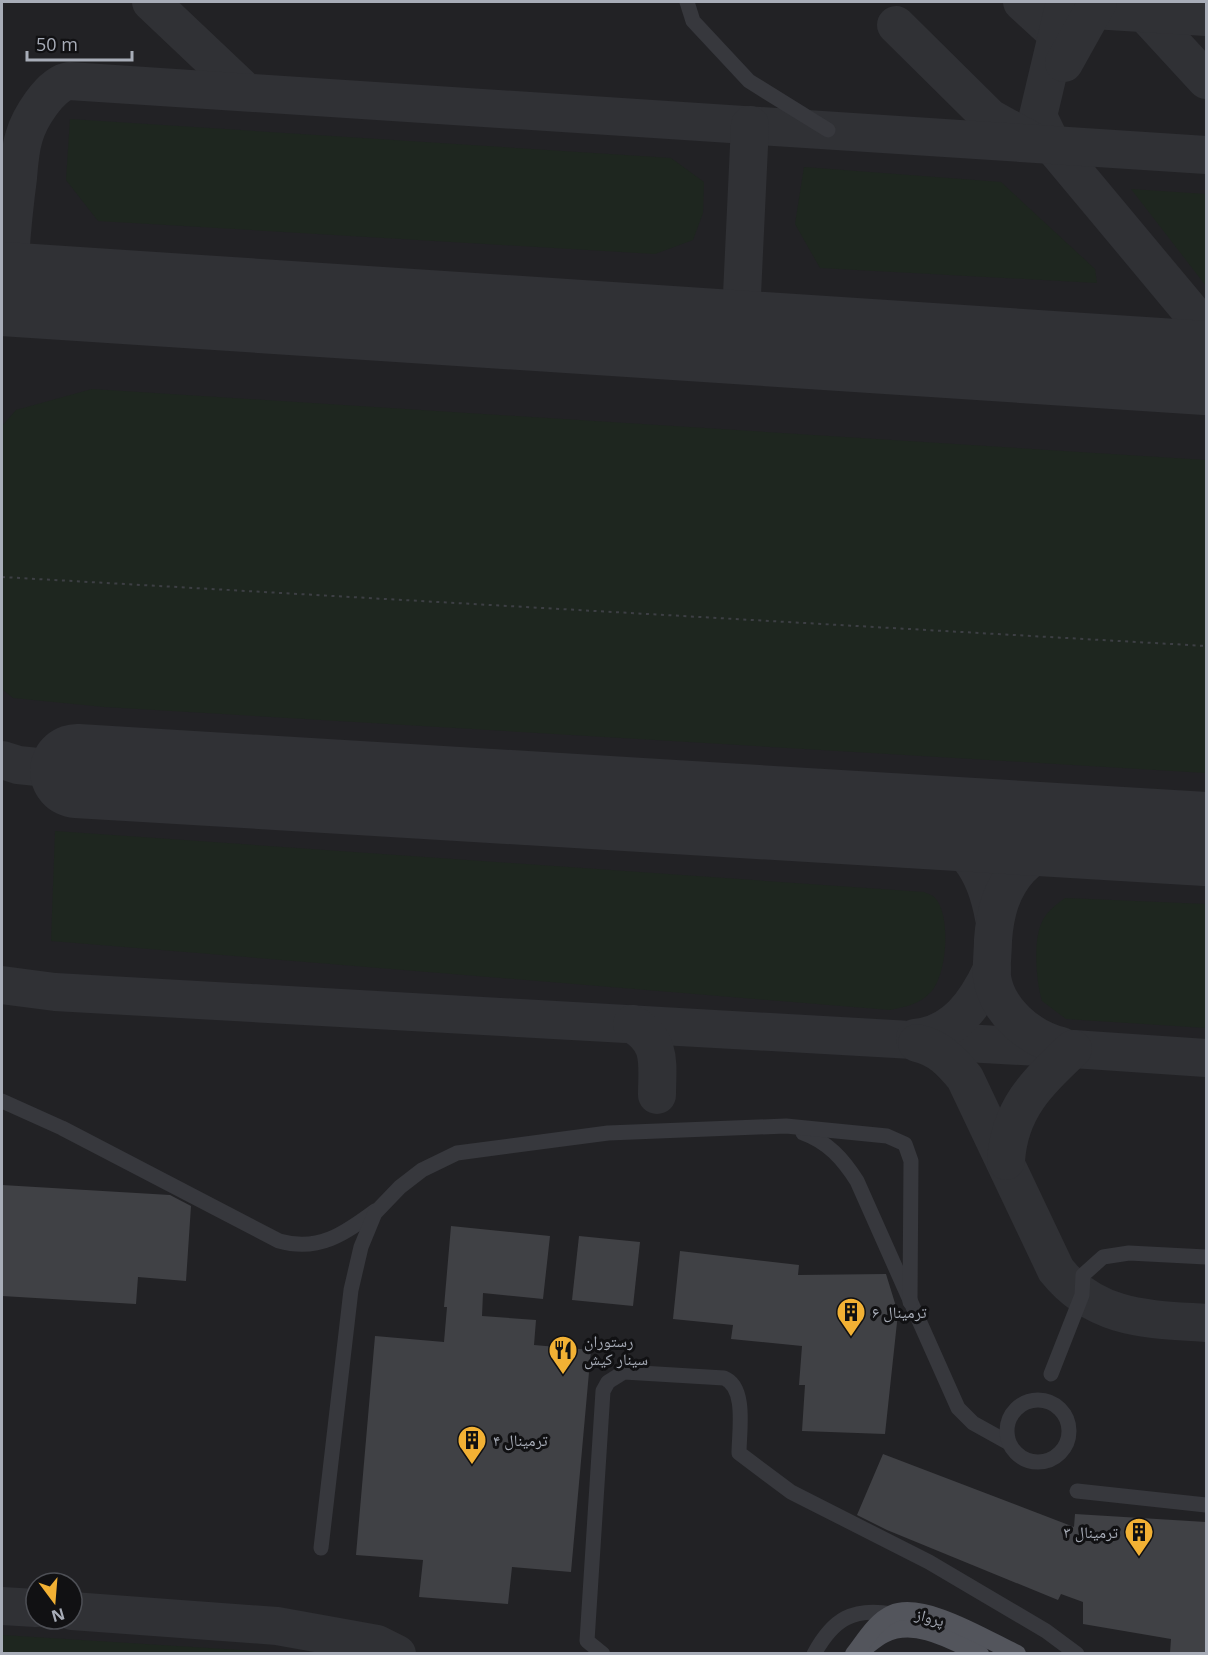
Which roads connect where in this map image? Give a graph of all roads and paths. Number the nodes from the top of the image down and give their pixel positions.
1 (687, 2) edge
2 (828, 130) dead end
3 (2, 576) edge
4 (1206, 646) edge
5 (2, 1101) edge
6 (786, 1126) junction
7 (380, 1208) junction
8 (1206, 1257) edge
9 (910, 1302) junction
10 (1051, 1374) dead end
11 (1009, 1443) junction
12 (1077, 1491) dead end
13 (1206, 1505) edge
14 (321, 1548) dead end
15 (892, 1614) junction
16 (603, 1653) edge
17 (814, 1653) edge
18 (855, 1653) edge
19 (980, 1653) edge
20 (1017, 1653) edge
21 (1077, 1653) edge

1 - 2 lane
3 - 4 path
5 - 7 lane
6 - 7 lane
6 - 9 lane
6 - 9 lane
7 - 14 lane
8 - 10 lane
9 - 11 lane
11 - 11 lane
12 - 13 lane
15 - 17 lane
15 - 18 main road, پرواز
15 - 20 main road, پرواز
16 - 21 lane
18 - 19 main road, پرواز

